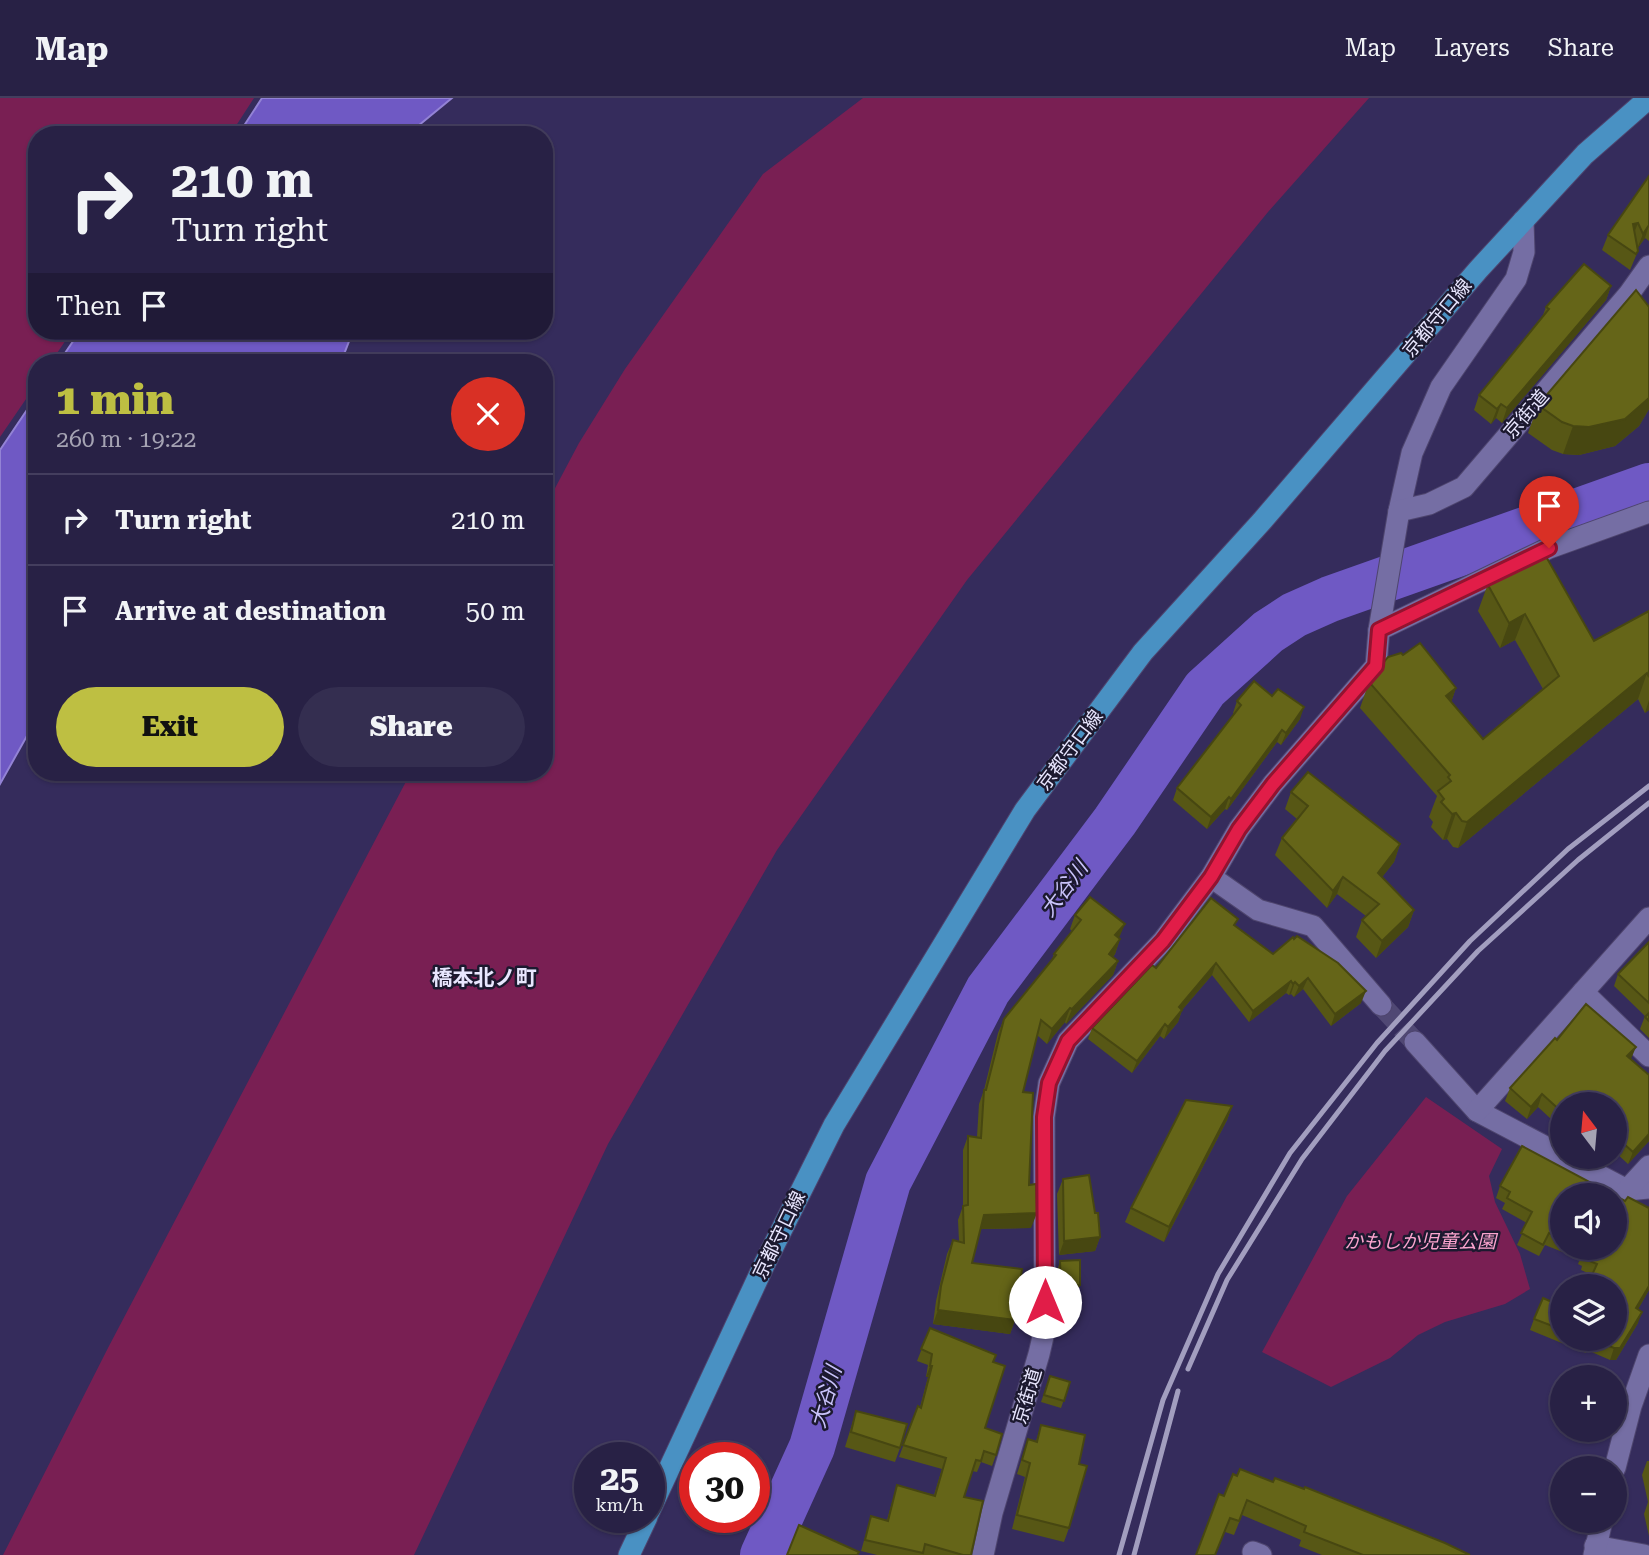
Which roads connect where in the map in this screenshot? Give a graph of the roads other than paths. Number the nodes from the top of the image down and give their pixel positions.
1 (1648, 98) edge
2 (1523, 221) junction
3 (1649, 266) edge
4 (1399, 511) junction
5 (1649, 512) edge
6 (1379, 630) junction
7 (1211, 877) junction
8 (1649, 918) edge
9 (1583, 992) junction
10 (1381, 1005) tunnel mouth
11 (1415, 1042) tunnel mouth
12 (1649, 1056) edge
13 (1477, 1111) junction
14 (1550, 1149) edge
15 (1649, 1166) edge
16 (1587, 1169) edge
17 (1614, 1183) edge
18 (1649, 1188) edge
19 (1627, 1190) joint
20 (1649, 1355) edge
21 (1618, 1456) edge
22 (665, 1478) edge
23 (639, 1533) edge
24 (1595, 1550) edge
25 (629, 1555) edge
26 (983, 1555) edge
27 (1644, 1555) edge

1 - 2 main road, 京都守口線
2 - 4 street
2 - 22 main road, 京都守口線
3 - 4 street, 京街道
4 - 6 street, 京街道
5 - 6 street
6 - 7 street, 京街道
7 - 10 street
7 - 26 street, 京街道
8 - 9 street
9 - 12 street
9 - 13 street
11 - 13 street
13 - 14 street
15 - 19 street
16 - 17 street
18 - 19 street
20 - 21 street
23 - 25 main road
24 - 27 street

